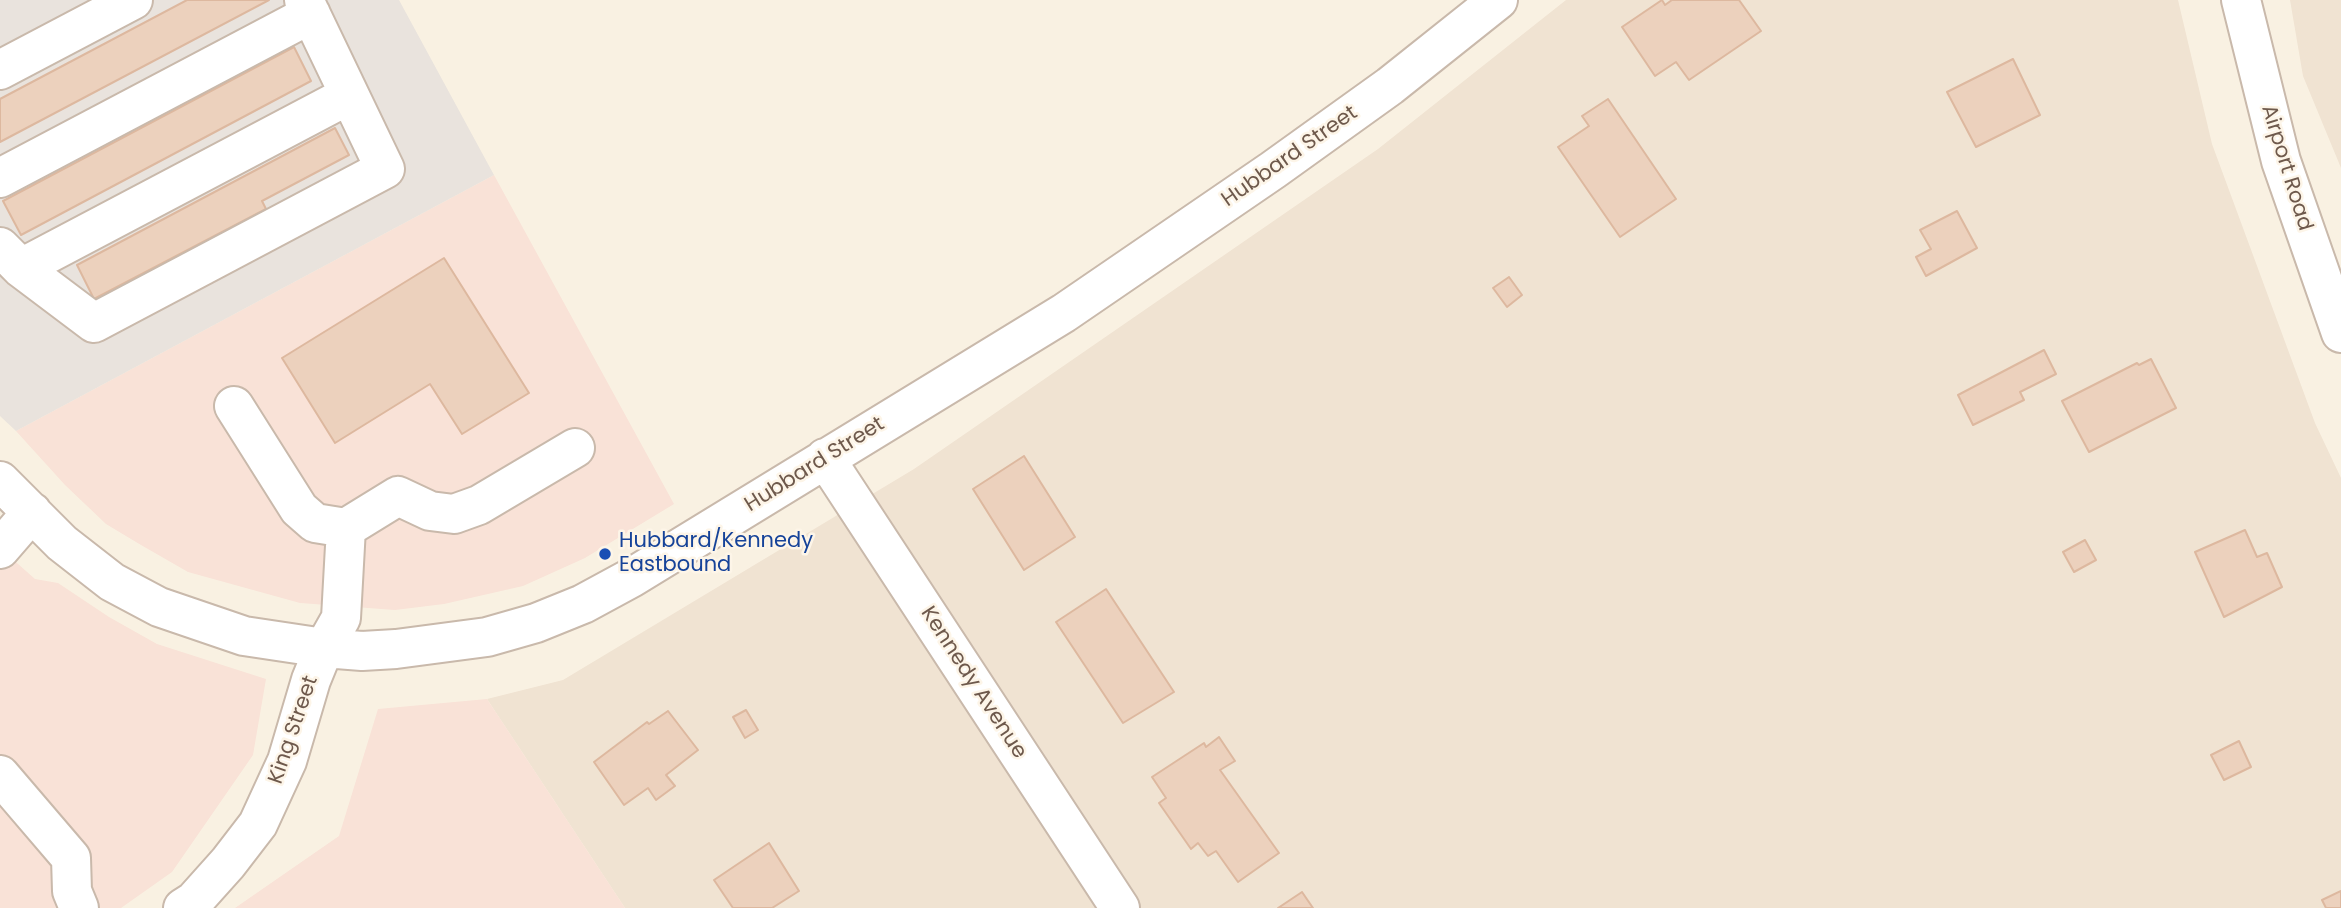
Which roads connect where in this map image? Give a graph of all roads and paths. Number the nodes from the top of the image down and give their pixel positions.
1 (133, 0) edge
2 (1498, 0) edge
3 (2241, 0) edge
4 (308, 7) edge
5 (0, 70) edge
6 (349, 94) junction
7 (0, 178) edge
8 (10, 258) edge
9 (2341, 332) edge
10 (234, 406) dead end
11 (575, 448) dead end
12 (825, 458) junction
13 (0, 481) edge
14 (32, 512) junction
15 (346, 528) junction
16 (0, 550) edge
17 (324, 648) junction
18 (0, 775) edge
19 (79, 908) edge
20 (183, 908) edge
21 (1120, 908) edge

1 - 5 street
2 - 12 street, Hubbard Street
3 - 9 street, Airport Road
4 - 6 street
4 - 7 street
6 - 8 street
6 - 8 street
10 - 15 street
11 - 15 street
12 - 17 street, Hubbard Street
12 - 21 street, Kennedy Avenue
13 - 14 street, Hubbard Street
14 - 16 street
14 - 17 street, Hubbard Street
15 - 17 street, King Street
17 - 20 street, King Street
18 - 19 street

